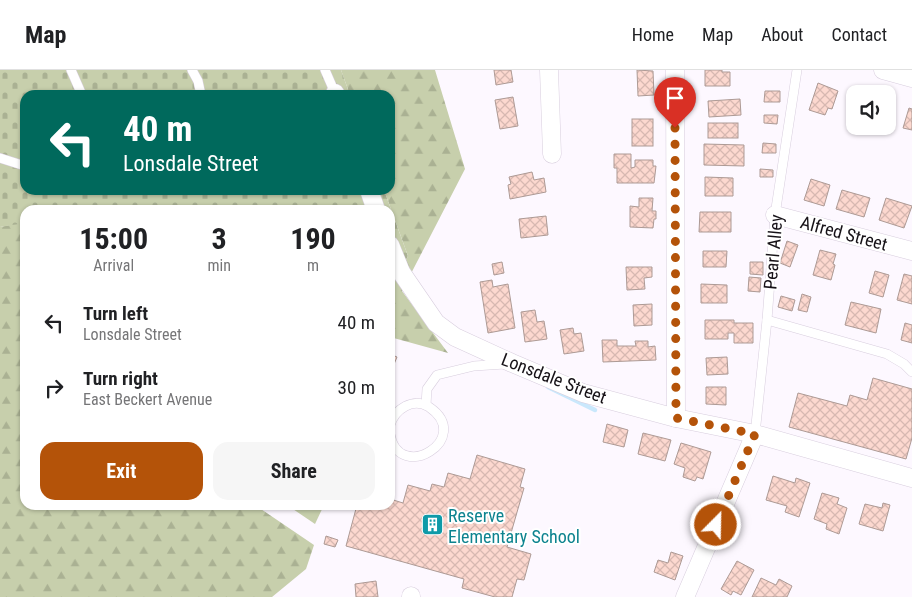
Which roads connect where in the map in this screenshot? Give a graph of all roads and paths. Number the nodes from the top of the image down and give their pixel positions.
1 (71, 70) edge
2 (192, 70) edge
3 (325, 70) edge
4 (549, 70) edge
5 (674, 70) edge
6 (797, 70) edge
7 (883, 70) edge
8 (912, 78) edge
9 (80, 90) edge
10 (200, 90) edge
11 (334, 90) edge
12 (552, 154) dead end
13 (0, 158) edge
14 (20, 164) edge
15 (775, 215) junction
16 (912, 251) edge
17 (395, 258) edge
18 (767, 320) junction
19 (512, 363) junction
20 (912, 372) edge
21 (426, 405) junction
22 (395, 414) edge
23 (676, 418) junction
24 (755, 434) junction
25 (395, 447) edge
26 (912, 478) edge
27 (685, 597) edge

1 - 9 lane
2 - 10 lane
3 - 11 lane
4 - 12 street
5 - 23 street
6 - 15 lane, Pearl Alley
7 - 8 street
13 - 14 lane
15 - 16 street, Alfred Street
15 - 18 lane, Pearl Alley
17 - 19 street, Lonsdale Street
18 - 20 lane
18 - 24 lane, Pearl Alley
19 - 21 lane
19 - 23 street, Lonsdale Street
21 - 22 lane
21 - 25 lane
23 - 24 street, Lonsdale Street
24 - 26 street, Lonsdale Street
24 - 27 street

